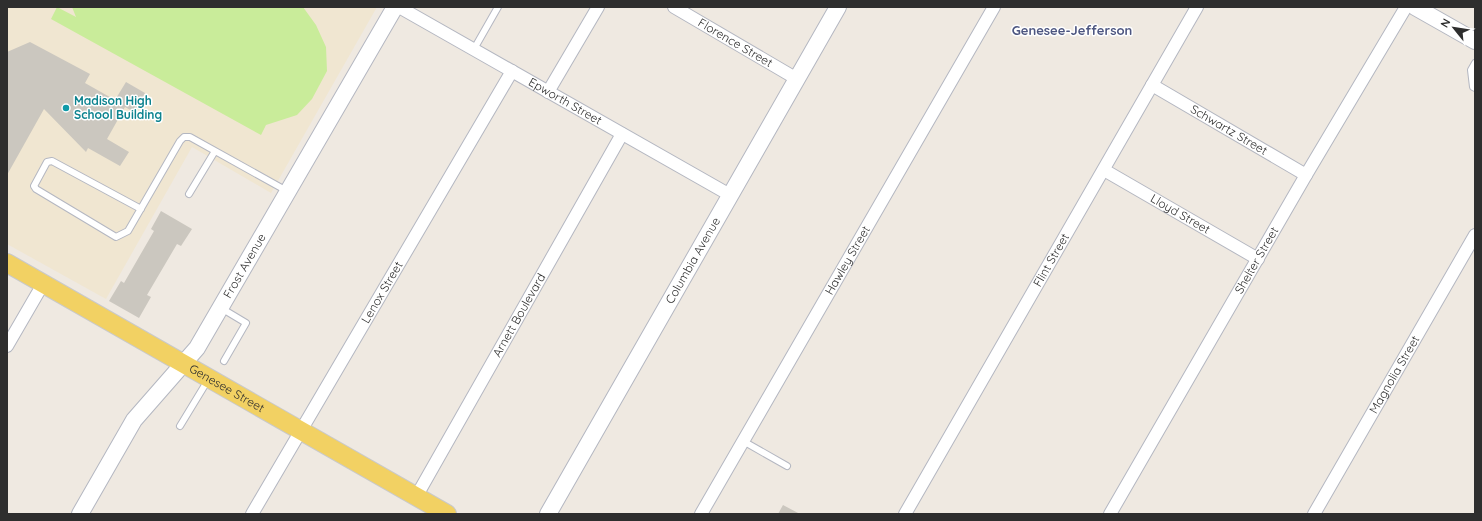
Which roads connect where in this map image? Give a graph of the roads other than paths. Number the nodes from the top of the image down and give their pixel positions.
1 (395, 7) edge
2 (399, 7) edge
3 (498, 7) edge
4 (598, 7) edge
5 (674, 7) edge
6 (838, 7) edge
7 (994, 7) edge
8 (1197, 7) edge
9 (1406, 7) edge
10 (1415, 7) edge
11 (1475, 41) edge
12 (474, 49) junction
13 (1475, 63) edge
14 (512, 71) junction
15 (797, 79) junction
16 (1152, 85) junction
17 (1475, 88) edge
18 (548, 92) junction
19 (622, 134) junction
20 (215, 151) junction
21 (1104, 170) junction
22 (1306, 175) junction
23 (288, 192) junction
24 (190, 194) dead end
25 (730, 196) junction
26 (140, 209) junction
27 (1475, 236) edge
28 (1258, 259) junction
29 (7, 263) edge
30 (43, 284) junction
31 (221, 308) junction
32 (7, 346) edge
33 (224, 361) dead end
34 (184, 364) junction
35 (209, 379) junction
36 (180, 426) dead end
37 (301, 431) junction
38 (743, 441) junction
39 (787, 466) dead end
40 (423, 505) edge
41 (80, 514) edge
42 (252, 514) edge
43 (446, 514) edge
44 (548, 514) edge
45 (701, 514) edge
46 (905, 514) edge
47 (1110, 514) edge
48 (1314, 514) edge

1 - 23 street, Frost Avenue
2 - 12 street, Epworth Street
3 - 12 lane
4 - 18 street
5 - 15 street, Florence Street
6 - 15 street, Columbia Avenue
7 - 38 street, Hawley Street
8 - 16 street, Flint Street
9 - 22 street, Shelter Street
10 - 11 street
12 - 14 street, Epworth Street
13 - 17 lane
14 - 18 street, Epworth Street
14 - 37 street, Lenox Street
15 - 25 street, Columbia Avenue
16 - 21 street, Flint Street
16 - 22 street, Schwartz Street
18 - 19 street, Epworth Street
19 - 25 street, Epworth Street
19 - 40 street, Arnett Boulevard
20 - 23 lane
20 - 24 lane
20 - 26 lane
21 - 28 street, Lloyd Street
21 - 46 street, Flint Street
22 - 28 street, Shelter Street
23 - 31 street, Frost Avenue
25 - 44 street, Columbia Avenue
26 - 26 lane
27 - 48 street, Magnolia Street
28 - 47 street, Shelter Street
29 - 30 main road, Genesee Street
30 - 32 street
30 - 34 main road, Genesee Street
31 - 33 lane
31 - 34 street, Frost Avenue
34 - 35 main road, Genesee Street
34 - 41 street, Frost Avenue
35 - 36 lane
35 - 37 main road, Genesee Street
37 - 40 main road, Genesee Street
37 - 42 street, Lenox Street
38 - 39 lane
38 - 45 street, Hawley Street
40 - 43 main road, Genesee Street

